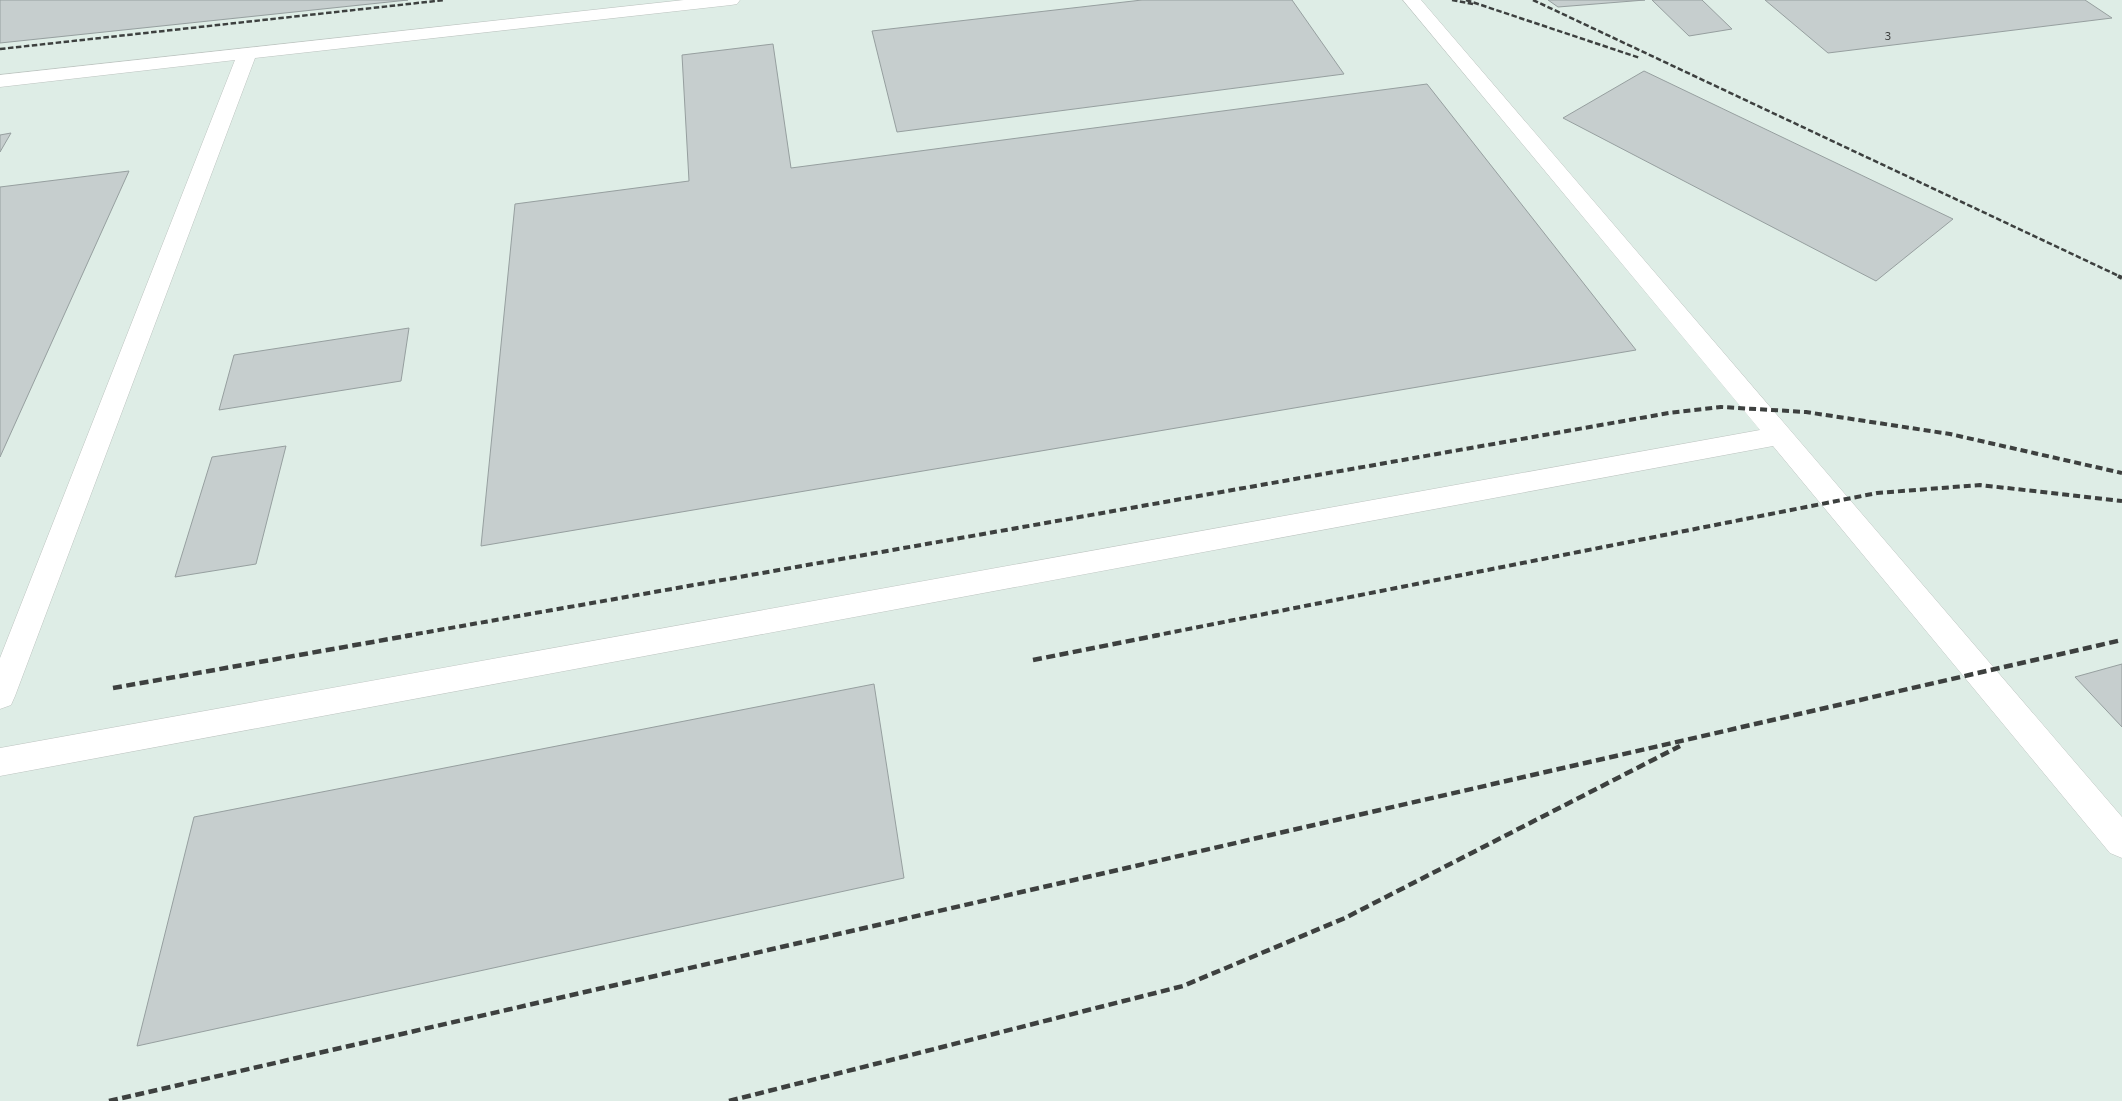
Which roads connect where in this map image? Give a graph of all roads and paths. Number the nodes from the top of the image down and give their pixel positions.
1 (731, 0) edge
2 (1412, 0) edge
3 (248, 54) junction
4 (0, 81) edge
5 (1780, 436) junction
6 (0, 696) edge
7 (0, 762) edge
8 (2122, 842) edge

1 - 3 lane
2 - 5 lane
3 - 4 lane
3 - 6 lane
5 - 7 lane
5 - 8 lane

